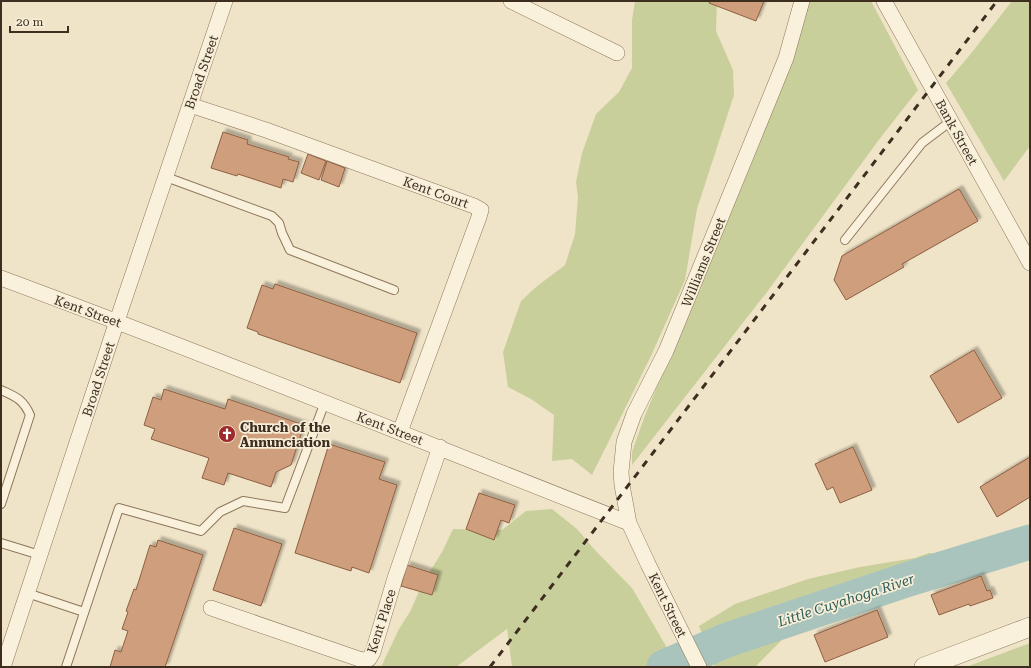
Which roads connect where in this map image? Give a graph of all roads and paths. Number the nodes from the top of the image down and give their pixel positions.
1 (225, 1) edge
2 (511, 1) edge
3 (802, 1) edge
4 (884, 1) edge
5 (617, 53) dead end
6 (190, 105) junction
7 (951, 121) junction
8 (166, 177) junction
9 (845, 240) dead end
10 (1030, 263) edge
11 (1, 278) edge
12 (394, 290) dead end
13 (117, 321) junction
14 (1, 390) edge
15 (325, 402) junction
16 (400, 432) junction
17 (440, 447) junction
18 (1, 504) edge
19 (629, 523) junction
20 (1, 542) edge
21 (40, 555) junction
22 (27, 593) junction
23 (211, 608) dead end
24 (84, 612) junction
25 (1030, 627) edge
26 (3, 667) edge
27 (66, 667) edge
28 (699, 667) edge
29 (924, 667) edge

1 - 6 street, Broad Street
2 - 5 street
3 - 19 street, Williams Street
4 - 7 street, Bank Street
6 - 8 street, Broad Street
6 - 16 street, Kent Court
7 - 9 lane
7 - 10 street, Bank Street
8 - 12 lane
8 - 13 street, Broad Street
11 - 13 street, Kent Street
13 - 15 street, Kent Street
13 - 21 street, Broad Street
14 - 18 lane
15 - 16 street, Kent Street
15 - 24 lane
16 - 17 street, Kent Street
17 - 19 street, Kent Street
17 - 23 street, Kent Place
19 - 28 street, Kent Street
20 - 21 lane
21 - 22 street, Broad Street
22 - 24 lane
22 - 26 street, Broad Street
24 - 27 lane
25 - 29 street

